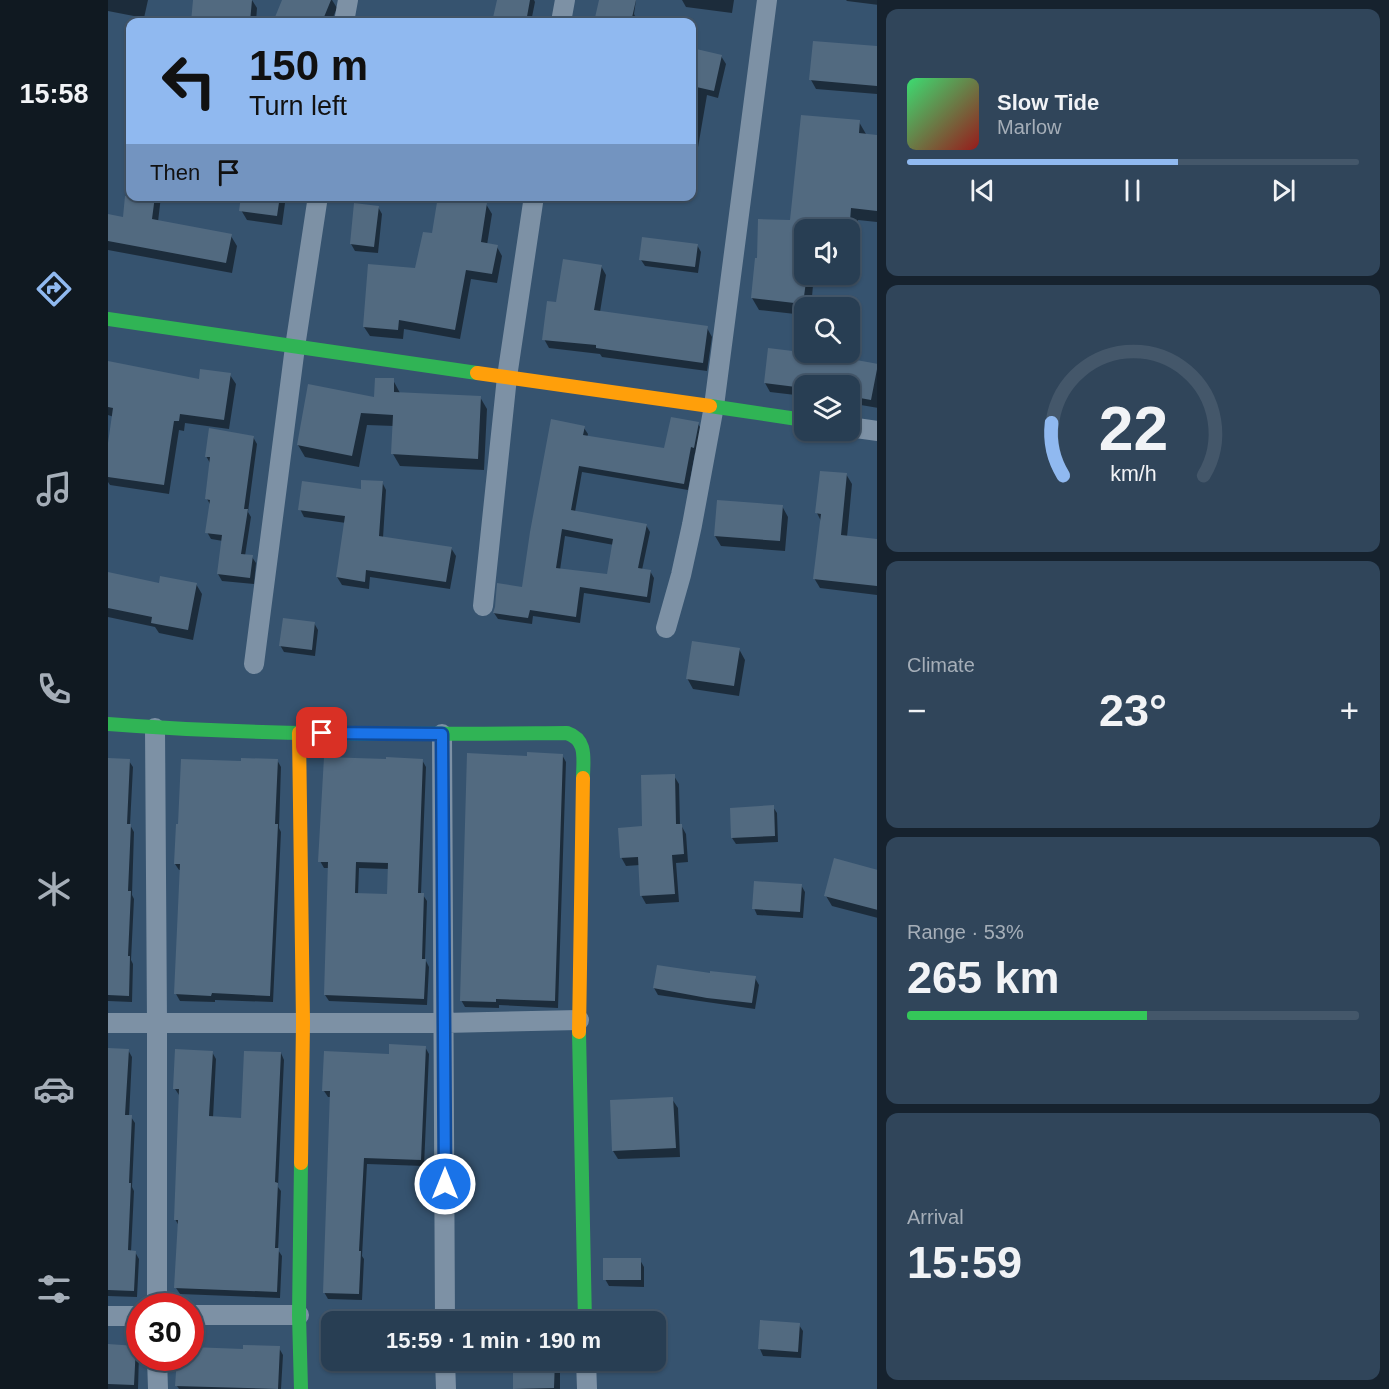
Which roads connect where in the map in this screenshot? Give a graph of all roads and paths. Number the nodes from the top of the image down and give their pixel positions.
1 (348, 0) edge
2 (565, 0) edge
3 (767, 0) edge
4 (345, 18) edge
5 (562, 18) edge
6 (317, 201) edge
7 (533, 201) edge
8 (108, 319) edge
9 (296, 347) junction
10 (507, 377) junction
11 (714, 406) junction
12 (794, 418) edge
13 (860, 429) edge
14 (877, 431) edge
15 (483, 606) dead end
16 (666, 628) dead end
17 (254, 664) dead end
18 (108, 724) edge
19 (155, 728) junction
20 (299, 733) junction
21 (442, 734) junction
22 (579, 1020) junction
23 (108, 1023) edge
24 (157, 1023) junction
25 (303, 1023) junction
26 (444, 1023) junction
27 (157, 1293) edge
28 (445, 1311) edge
29 (585, 1311) edge
30 (204, 1315) edge
31 (300, 1315) junction
32 (108, 1316) edge
33 (126, 1316) edge
34 (157, 1371) edge
35 (446, 1371) edge
36 (586, 1371) edge
37 (158, 1389) edge
38 (301, 1389) edge
39 (446, 1389) edge
40 (587, 1389) edge

1 - 4 street
2 - 5 street
3 - 11 street
6 - 9 street
7 - 10 street
8 - 9 street
9 - 10 street
9 - 17 street
10 - 11 street
10 - 15 street
11 - 12 street
11 - 16 street
13 - 14 street
18 - 19 street
19 - 20 street
19 - 24 street
20 - 21 street
20 - 25 street
21 - 22 street
21 - 26 street
22 - 26 street
22 - 29 street
23 - 24 street
24 - 25 street
24 - 27 street
25 - 26 street
25 - 31 street
26 - 28 street
30 - 31 street
31 - 38 street
32 - 33 street
34 - 37 street
35 - 39 street
36 - 40 street

